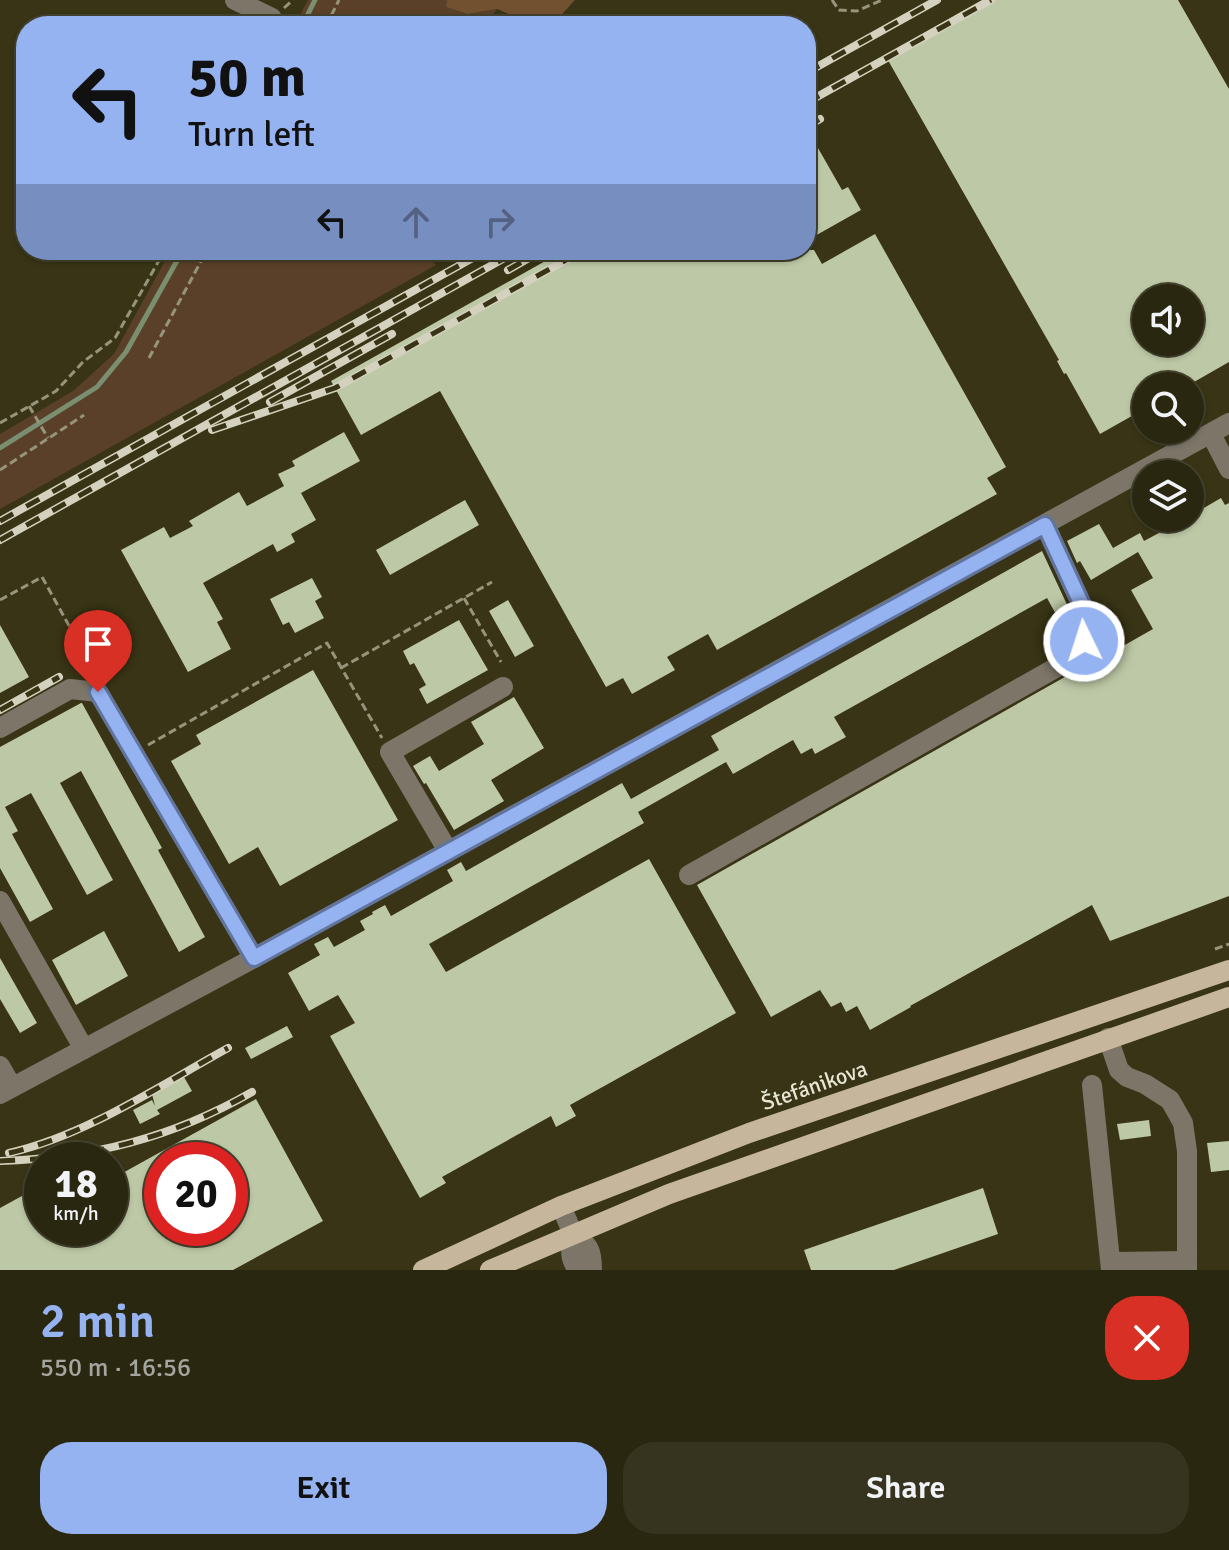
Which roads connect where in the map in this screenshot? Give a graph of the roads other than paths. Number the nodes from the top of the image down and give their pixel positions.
1 (235, 0) edge
2 (260, 14) edge
3 (1229, 423) edge
4 (1211, 434) junction
5 (1229, 469) edge
6 (1045, 525) junction
7 (503, 687) dead end
8 (0, 728) edge
9 (448, 851) junction
10 (689, 875) dead end
11 (0, 901) edge
12 (254, 958) junction
13 (1229, 970) edge
14 (1229, 997) edge
15 (1108, 1038) junction
16 (84, 1049) junction
17 (0, 1066) edge
18 (1092, 1085) dead end
19 (6, 1091) edge
20 (561, 1206) junction
21 (572, 1234) junction
22 (1111, 1266) edge
23 (1187, 1266) edge
24 (423, 1270) edge
25 (490, 1270) edge
26 (578, 1270) edge
27 (592, 1270) edge

1 - 2 street
3 - 4 street
4 - 5 street
4 - 6 street
6 - 9 street
6 - 10 street
7 - 9 street
8 - 12 street
9 - 12 street
11 - 16 street
12 - 16 street
13 - 20 main road, Štefánikova
14 - 15 main road
15 - 21 main road
15 - 23 street
16 - 19 street
17 - 19 street
18 - 22 street
20 - 21 street
20 - 24 main road, Štefánikova
21 - 25 main road
21 - 26 street
21 - 27 street
22 - 23 street

